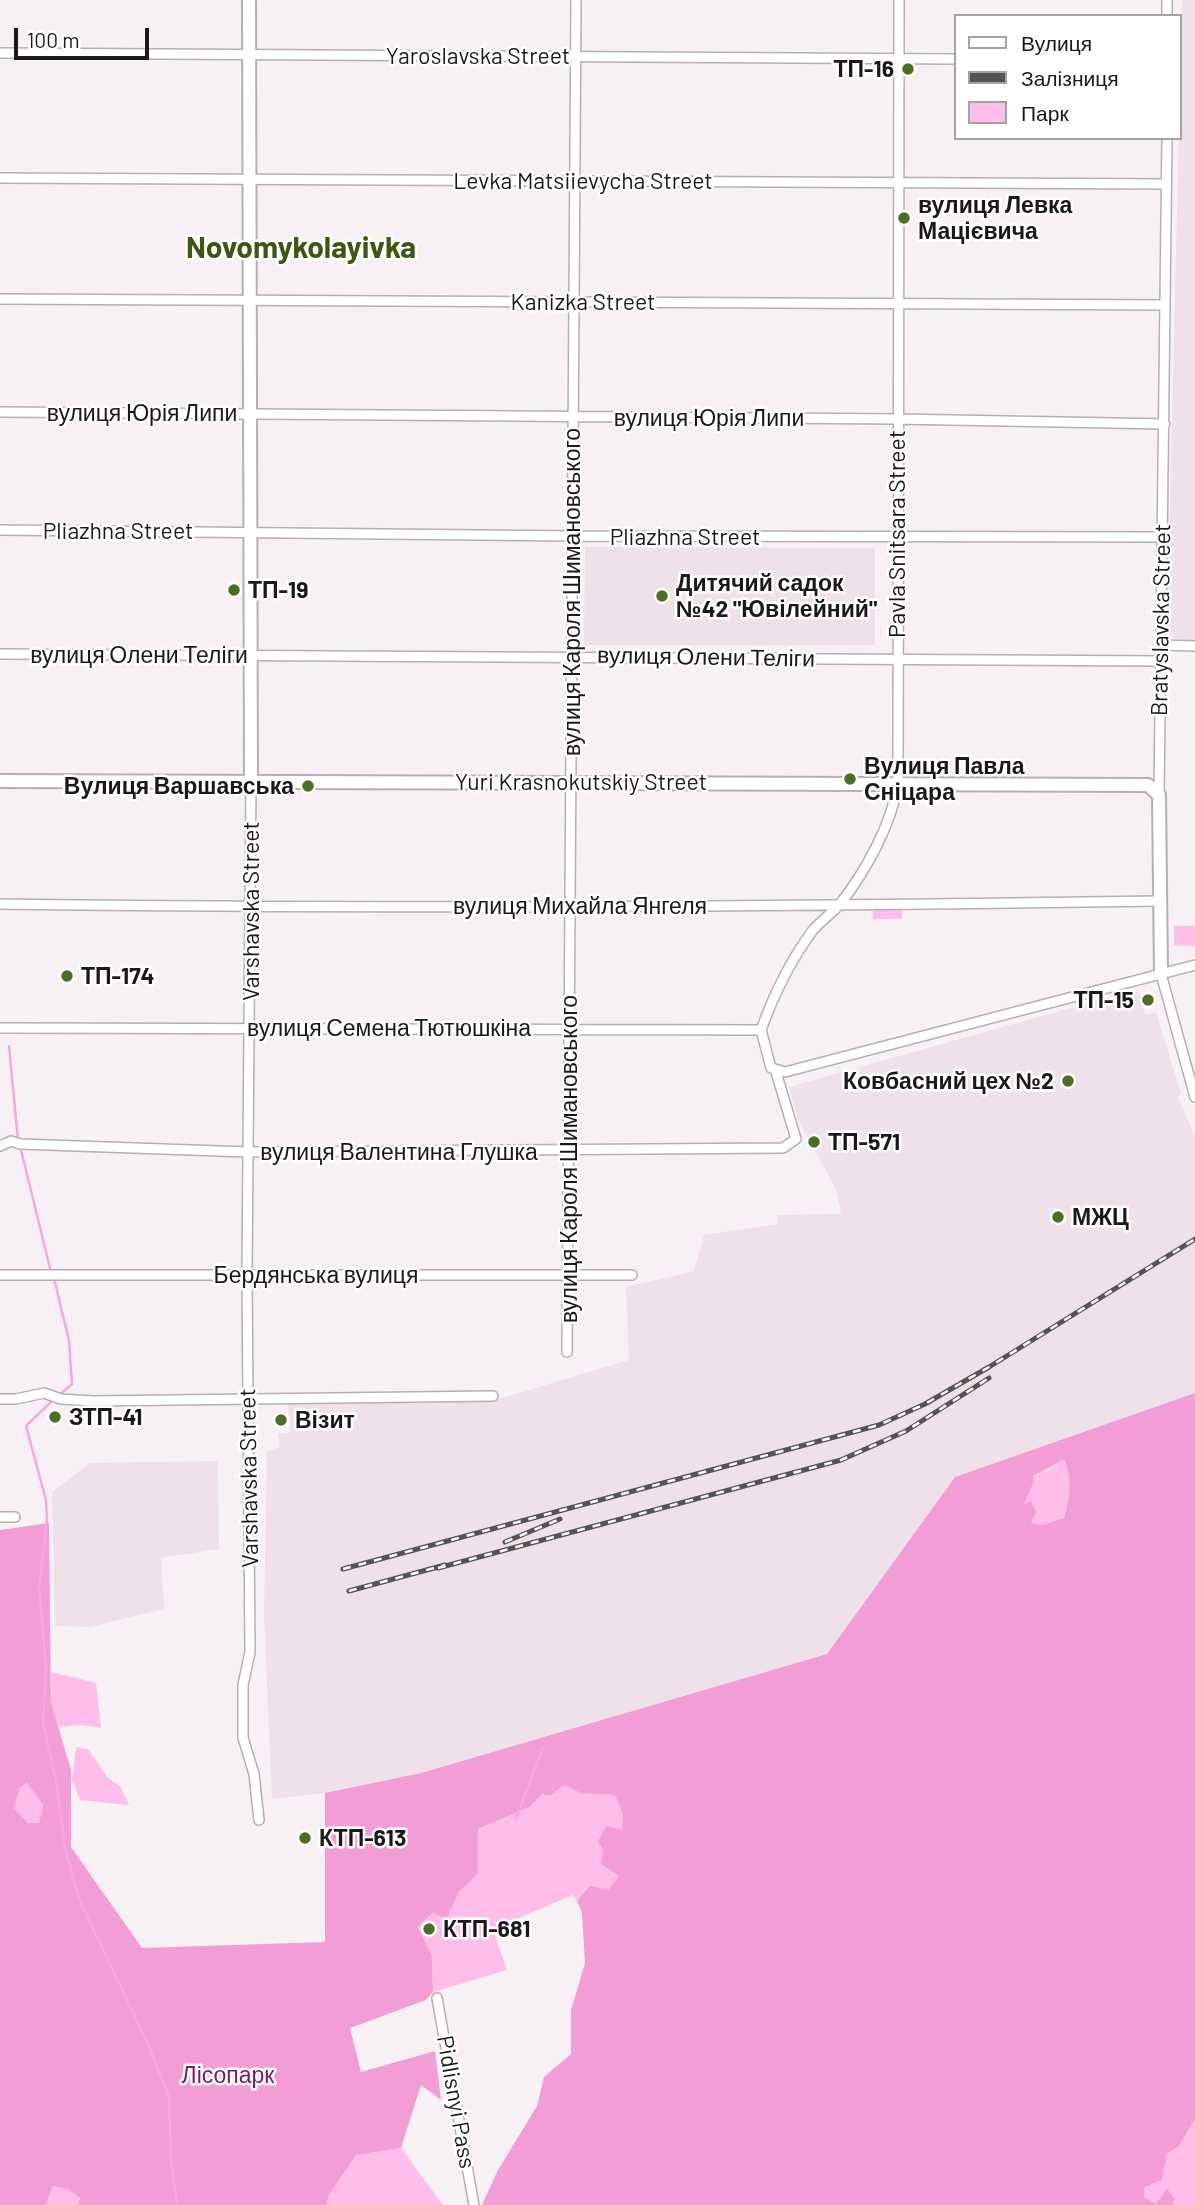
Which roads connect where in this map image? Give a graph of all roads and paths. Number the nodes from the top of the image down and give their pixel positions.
1 (249, 0) edge
2 (576, 0) edge
3 (899, 0) edge
4 (0, 54) edge
5 (250, 54) junction
6 (576, 57) junction
7 (900, 59) junction
8 (954, 59) edge
9 (1167, 140) edge
10 (0, 178) edge
11 (251, 181) junction
12 (577, 181) junction
13 (898, 184) junction
14 (1166, 184) junction
15 (0, 299) edge
16 (250, 300) junction
17 (573, 301) junction
18 (1165, 304) junction
19 (898, 305) junction
20 (0, 412) edge
21 (251, 414) junction
22 (573, 416) junction
23 (898, 419) junction
24 (1165, 424) junction
25 (0, 530) edge
26 (250, 532) junction
27 (573, 536) junction
28 (896, 537) junction
29 (1161, 537) junction
30 (1161, 645) junction
31 (1195, 646) edge
32 (0, 654) edge
33 (250, 655) junction
34 (571, 656) junction
35 (896, 660) junction
36 (1161, 661) junction
37 (0, 781) edge
38 (251, 781) junction
39 (571, 781) junction
40 (898, 783) junction
41 (1159, 795) junction
42 (1159, 901) junction
43 (0, 904) edge
44 (571, 906) junction
45 (838, 906) junction
46 (251, 907) junction
47 (1195, 965) edge
48 (1161, 974) junction
49 (0, 1028) edge
50 (250, 1028) junction
51 (569, 1028) junction
52 (761, 1030) junction
53 (776, 1072) junction
54 (1195, 1097) edge
55 (0, 1146) edge
56 (569, 1151) junction
57 (248, 1152) junction
58 (0, 1275) edge
59 (567, 1275) junction
60 (632, 1275) dead end
61 (247, 1276) junction
62 (567, 1352) dead end
63 (493, 1396) dead end
64 (248, 1398) junction
65 (0, 1399) edge
66 (0, 1517) edge
67 (15, 1517) dead end
68 (259, 1820) dead end
69 (438, 1998) dead end
70 (474, 2205) edge

1 - 5 street, Varshavska Street
2 - 6 street, вулиця Кароля Шимановського
3 - 7 street, Pavla Snitsara Street
4 - 5 street, Yaroslavska Street
5 - 6 street, Yaroslavska Street
5 - 11 street, Varshavska Street
6 - 7 street, Yaroslavska Street
6 - 12 street, вулиця Кароля Шимановського
7 - 8 street, Yaroslavska Street
7 - 13 street, Pavla Snitsara Street
9 - 14 street, Bratyslavska Street
10 - 11 street, Levka Matsiievycha Street
11 - 12 street, Levka Matsiievycha Street
11 - 16 street, Varshavska Street
12 - 13 street, Levka Matsiievycha Street
12 - 17 street, вулиця Кароля Шимановського
13 - 14 street, Levka Matsiievycha Street
13 - 19 street, Pavla Snitsara Street
14 - 18 street, Bratyslavska Street
15 - 16 street, Kanizka Street
16 - 17 street, Kanizka Street
16 - 21 street, Varshavska Street
17 - 19 street, Kanizka Street
17 - 22 street, вулиця Кароля Шимановського
18 - 19 street, Kanizka Street
18 - 24 street, Bratyslavska Street
19 - 23 street, Pavla Snitsara Street
20 - 21 street, вулиця Юрія Липи
21 - 22 street, вулиця Юрія Липи
21 - 26 street, Varshavska Street
22 - 23 street, вулиця Юрія Липи
22 - 27 street, вулиця Кароля Шимановського
23 - 24 street, вулиця Юрія Липи
23 - 28 street, Pavla Snitsara Street
24 - 29 street, Bratyslavska Street
25 - 26 street, Pliazhna Street
26 - 27 street, Pliazhna Street
26 - 33 street, Varshavska Street
27 - 28 street, Pliazhna Street
27 - 34 street, вулиця Кароля Шимановського
28 - 29 street, Pliazhna Street
28 - 35 street, Pavla Snitsara Street
29 - 30 street, Bratyslavska Street
30 - 31 street
30 - 36 street, Bratyslavska Street
32 - 33 street, вулиця Олени Теліги
33 - 34 street, вулиця Олени Теліги
33 - 38 street, Varshavska Street
34 - 35 street, вулиця Олени Теліги
34 - 39 street, вулиця Кароля Шимановського
35 - 36 street, вулиця Олени Теліги
35 - 40 street, Pavla Snitsara Street
36 - 41 street, Bratyslavska Street
37 - 38 street, Yuri Krasnokutskiy Street
38 - 39 street, Yuri Krasnokutskiy Street
38 - 46 street, Varshavska Street
39 - 40 street, Yuri Krasnokutskiy Street
39 - 44 street, вулиця Кароля Шимановського
40 - 41 street, Yuri Krasnokutskiy Street
40 - 45 street, Pavla Snitsara Street
41 - 42 street, Bratyslavska Street
42 - 45 street, вулиця Михайла Янгеля
42 - 48 street, Bratyslavska Street
43 - 46 street, вулиця Михайла Янгеля
44 - 45 street, вулиця Михайла Янгеля
44 - 46 street, вулиця Михайла Янгеля
44 - 51 street, вулиця Кароля Шимановського
45 - 52 street, Pavla Snitsara Street
46 - 50 street, Varshavska Street
47 - 48 street
48 - 53 street
48 - 54 street, Bratyslavska Street
49 - 50 street, вулиця Семена Тютюшкіна
50 - 51 street, вулиця Семена Тютюшкіна
50 - 57 street, Varshavska Street
51 - 52 street, вулиця Семена Тютюшкіна
51 - 56 street, вулиця Кароля Шимановського
52 - 53 street
53 - 56 street, вулиця Валентина Глушка
55 - 57 street, вулиця Валентина Глушка
56 - 57 street, вулиця Валентина Глушка
56 - 59 street, вулиця Кароля Шимановського
57 - 61 street, Varshavska Street
58 - 61 street, Бердянська вулиця
59 - 60 street, Бердянська вулиця
59 - 61 street, Бердянська вулиця
59 - 62 street, вулиця Кароля Шимановського
61 - 64 street, Varshavska Street
63 - 64 street
64 - 65 street
64 - 68 street, Varshavska Street
66 - 67 street
69 - 70 street, Pidlisnyi Pass

